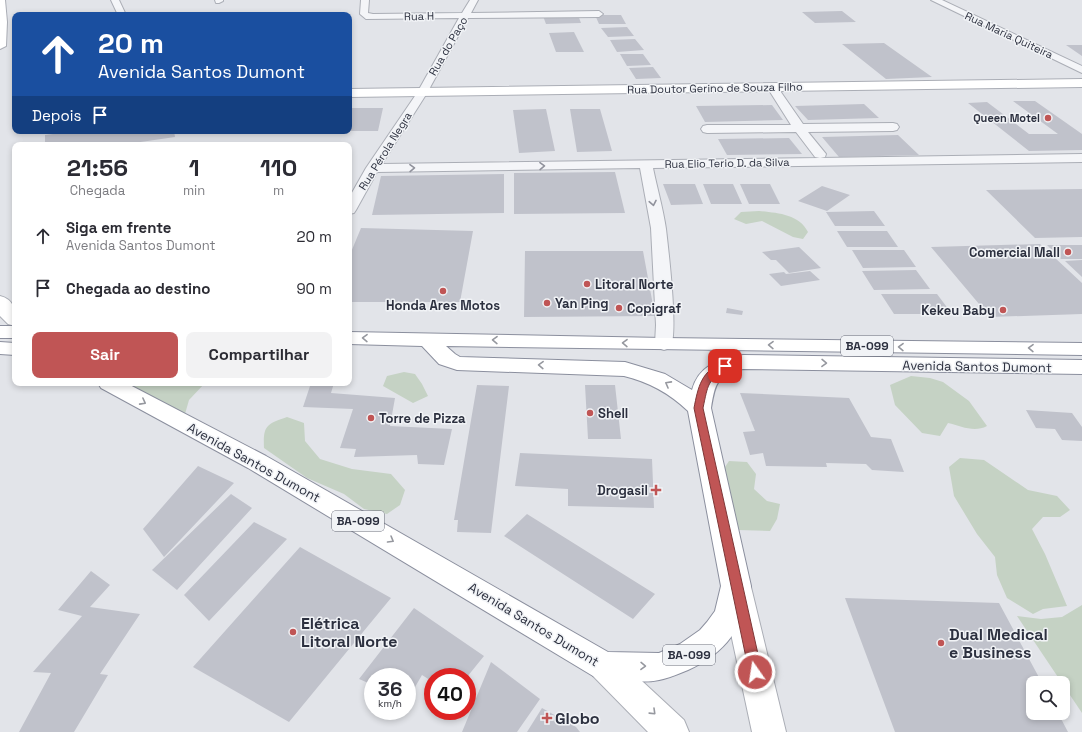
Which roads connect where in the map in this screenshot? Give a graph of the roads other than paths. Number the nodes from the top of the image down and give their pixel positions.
1 (0, 0) edge
2 (115, 0) edge
3 (365, 0) edge
4 (474, 0) edge
5 (935, 0) edge
6 (403, 6) dead end
7 (121, 12) edge
8 (599, 14) dead end
9 (466, 15) junction
10 (394, 16) junction
11 (2, 42) edge
12 (1082, 70) edge
13 (1082, 84) edge
14 (772, 87) junction
15 (352, 93) edge
16 (422, 93) junction
17 (892, 127) dead end
18 (707, 129) dead end
19 (800, 129) junction
20 (820, 154) dead end
21 (1082, 158) edge
22 (646, 164) junction
23 (373, 168) junction
24 (352, 205) edge
25 (0, 302) edge
26 (12, 317) edge
27 (0, 332) edge
28 (12, 332) edge
29 (352, 338) edge
30 (427, 339) junction
31 (664, 344) junction
32 (0, 348) edge
33 (12, 349) edge
34 (1082, 349) edge
35 (1082, 367) edge
36 (115, 386) edge
37 (699, 408) junction
38 (736, 586) junction
39 (604, 666) junction
40 (672, 732) edge
41 (769, 732) edge

1 - 11 main road
2 - 7 street
3 - 10 street, Rua H
4 - 9 street, Rua do Paço
5 - 12 street, Rua Maria Quiteira
6 - 10 street
8 - 9 street, Rua H
9 - 10 street, Rua H
9 - 16 street, Rua do Paço
13 - 14 main road, Rua Doutor Gerino de Souza Filho
14 - 16 main road, Rua Doutor Gerino de Souza Filho
14 - 19 street
15 - 16 main road, Rua Doutor Gerino de Souza Filho
16 - 23 street, Rua Pérola Negra
17 - 19 street
18 - 19 street
19 - 20 street
21 - 22 street, Rua Elio Terio D. da Silva
23 -> 22 street, Rua Elio Terio D. da Silva
22 -> 31 street
23 - 24 street, Rua Pérola Negra
25 - 26 main road
27 - 28 main road
30 -> 29 main road, Avenida Santos Dumont / BA-099
31 -> 30 main road, Avenida Santos Dumont / BA-099
37 -> 30 main road
34 -> 31 main road, Avenida Santos Dumont / BA-099
32 - 33 main road
37 -> 35 main road, Avenida Santos Dumont / BA-099
36 -> 39 main road, Avenida Santos Dumont / BA-099
37 - 38 main road, Avenida Santos Dumont / BA-099
39 -> 38 main road, Avenida Santos Dumont / BA-099
38 - 41 main road
39 -> 40 main road

